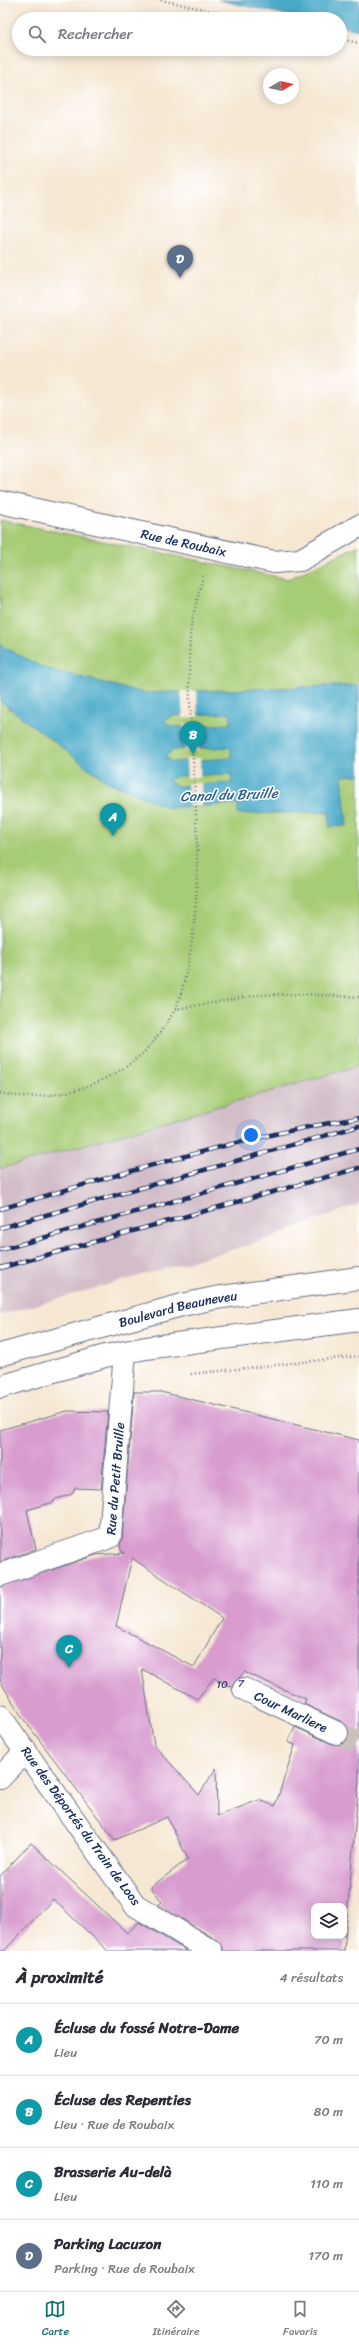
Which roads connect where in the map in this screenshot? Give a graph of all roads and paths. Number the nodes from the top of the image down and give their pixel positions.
1 (161, 0) edge
2 (217, 12) edge
3 (347, 40) edge
4 (359, 43) edge
5 (0, 502) edge
6 (359, 526) edge
7 (209, 548) junction
8 (359, 997) edge
9 (176, 1009) junction
10 (0, 1093) edge
11 (359, 1278) edge
12 (359, 1320) edge
13 (125, 1352) junction
14 (0, 1354) edge
15 (359, 1356) edge
16 (191, 1374) dead end
17 (0, 1387) edge
18 (0, 1575) edge
19 (244, 1689) dead end
20 (0, 1716) edge
21 (338, 1733) tunnel mouth
22 (26, 1750) junction
23 (0, 1778) edge
24 (211, 1951) edge

1 - 2 path
3 - 4 path
5 - 7 street, Rue de Roubaix
6 - 7 street, Rue de Roubaix
7 - 9 path
8 - 9 path
9 - 10 path
11 - 14 street, Boulevard Beauneveu
12 - 13 street
13 - 17 street
13 - 18 street, Rue du Petit Bruille
15 - 16 path
19 - 21 street, Cour Marliere
20 - 22 street, Rue des Déportés du Train de Loos
22 - 23 street
22 - 24 street, Rue des Déportés du Train de Loos

